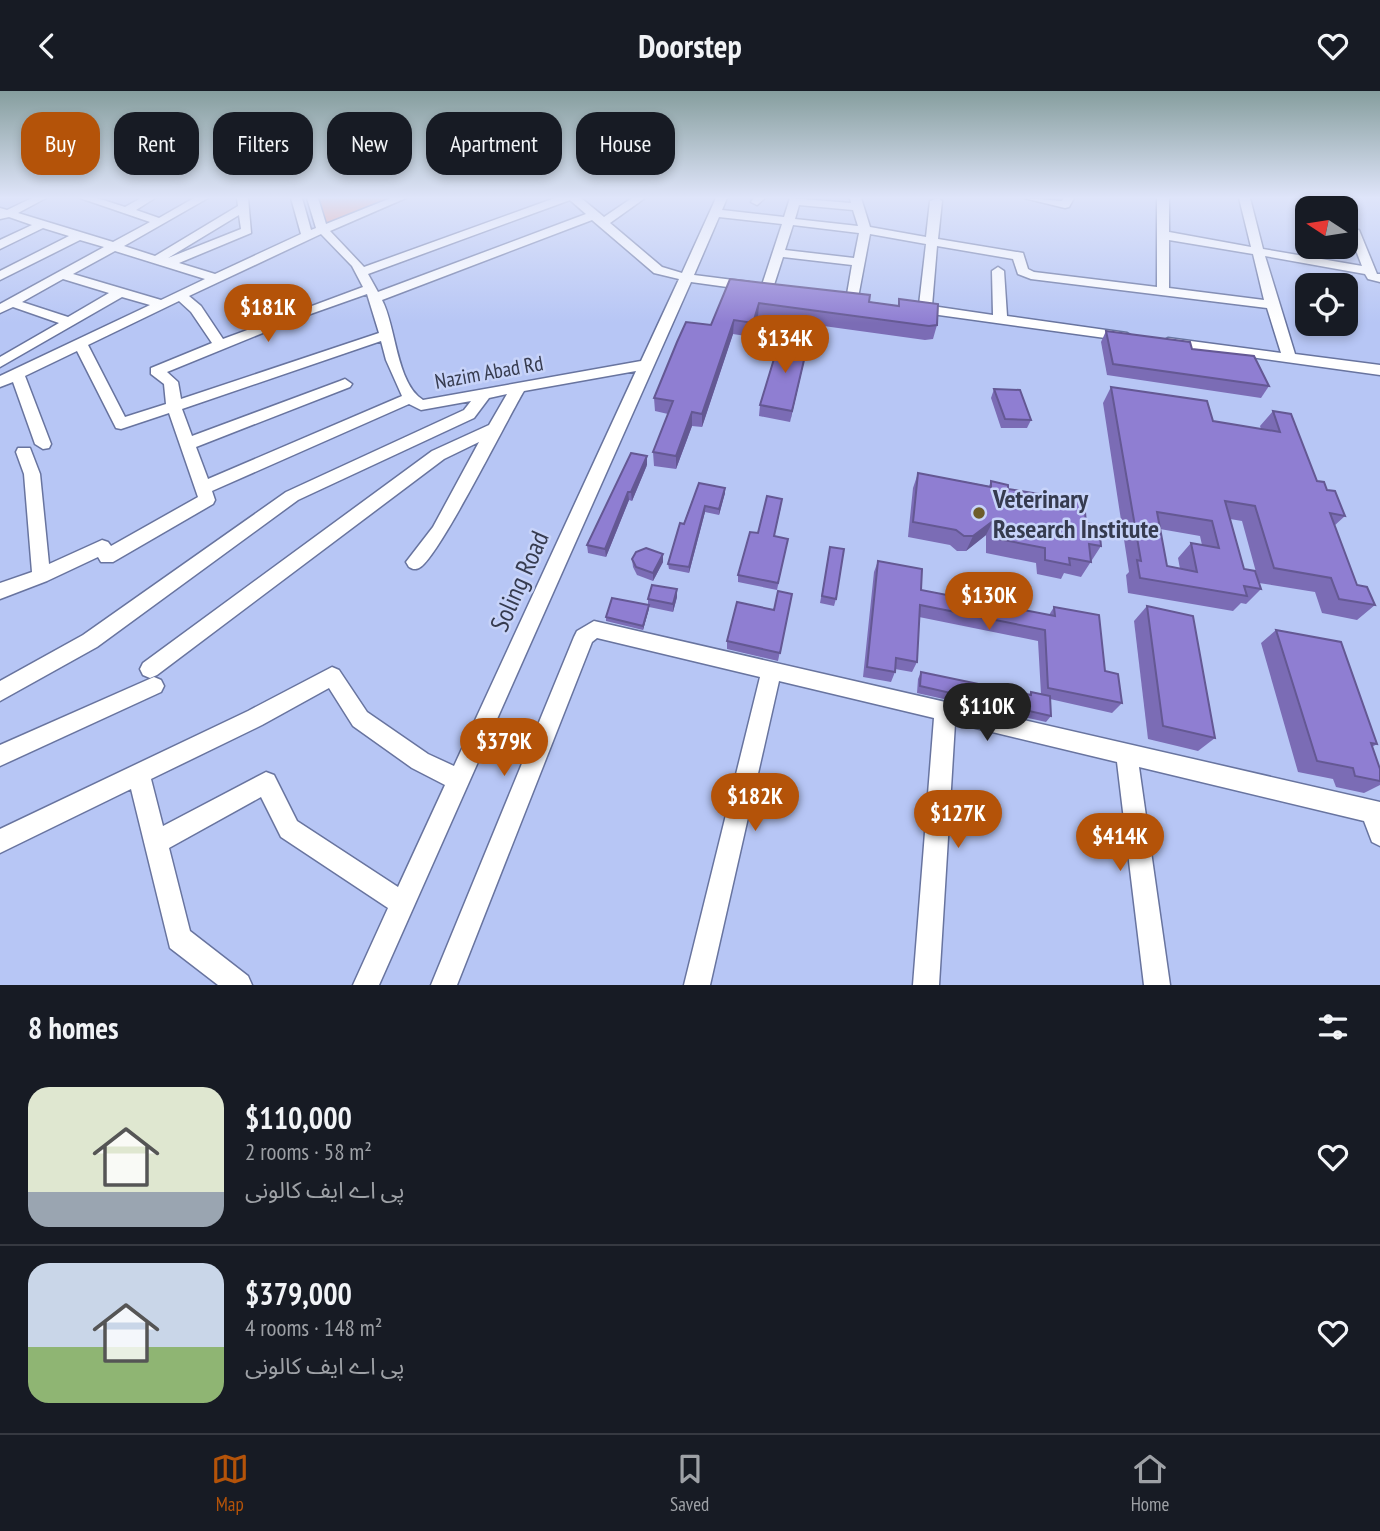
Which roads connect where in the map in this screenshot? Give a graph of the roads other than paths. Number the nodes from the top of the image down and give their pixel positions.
1 (72, 240) edge
2 (86, 240) edge
3 (128, 240) edge
4 (192, 240) edge
5 (223, 240) edge
6 (297, 240) edge
7 (332, 240) edge
8 (450, 240) edge
9 (536, 240) edge
10 (623, 240) edge
11 (702, 240) edge
12 (782, 240) edge
13 (863, 240) edge
14 (923, 240) edge
15 (1163, 240) edge
16 (1191, 240) edge
17 (1255, 240) edge
18 (1359, 240) edge
19 (931, 241) junction
20 (112, 248) junction
21 (1258, 251) junction
22 (778, 253) junction
23 (860, 262) junction
24 (160, 263) junction
25 (998, 271) dead end
26 (361, 272) junction
27 (62, 275) junction
28 (1375, 275) edge
29 (0, 276) edge
30 (684, 277) junction
31 (215, 278) junction
32 (1163, 290) junction
33 (120, 292) junction
34 (373, 294) junction
35 (180, 295) junction
36 (852, 300) edge
37 (161, 305) junction
38 (1272, 305) junction
39 (6, 306) edge
40 (901, 306) edge
41 (925, 310) junction
42 (1000, 320) junction
43 (70, 322) junction
44 (387, 335) junction
45 (80, 343) junction
46 (220, 345) junction
47 (4, 357) edge
48 (1290, 359) junction
49 (645, 365) junction
50 (1380, 370) edge
51 (17, 374) junction
52 (0, 382) edge
53 (345, 384) dead end
54 (518, 389) junction
55 (483, 395) junction
56 (410, 398) junction
57 (174, 406) junction
58 (494, 429) junction
59 (43, 444) dead end
60 (187, 444) junction
61 (24, 452) dead end
62 (202, 488) junction
63 (415, 562) dead end
64 (41, 576) junction
65 (0, 591) edge
66 (771, 671) junction
67 (0, 692) edge
68 (945, 712) junction
69 (1127, 755) junction
70 (0, 756) edge
71 (139, 775) junction
72 (458, 780) junction
73 (1378, 820) edge
74 (0, 841) edge
75 (155, 843) junction
76 (403, 904) junction
77 (239, 985) edge
78 (366, 985) edge
79 (444, 985) edge
80 (696, 985) edge
81 (926, 985) edge
82 (1157, 985) edge

1 - 29 street
2 - 20 street
3 - 20 street
4 - 24 street
5 - 24 street
6 - 31 street
7 - 26 street, Nazim Abad Rd
8 - 26 street
9 - 34 street
10 - 30 street
11 - 30 street, Soling Road
12 - 22 street
13 - 23 street
14 - 19 street
15 - 32 street
16 - 21 street
17 - 21 street
18 - 28 street
19 - 32 street
19 - 41 street
20 - 24 street
20 - 27 street
21 - 28 street
21 - 38 street
22 - 23 street
22 - 30 street
23 - 36 street
24 - 31 street
25 - 42 street
26 - 34 street, Nazim Abad Rd
27 - 33 street
27 - 39 street
30 - 49 street, Soling Road
31 - 35 street
32 - 38 street
33 - 37 street
33 - 43 street
34 - 44 street, Nazim Abad Rd
34 - 46 street
35 - 37 street
35 - 46 street
37 - 45 street
38 - 48 street
39 - 43 street
40 - 41 street
41 - 42 street
42 - 48 street
43 - 47 street
44 - 56 street, Nazim Abad Rd
44 - 57 street
45 - 51 street
45 - 57 street
46 - 57 street
48 - 50 street
49 - 54 street, Nazim Abad Rd
49 - 72 street, Soling Road
51 - 52 street
51 - 59 street
53 - 60 street
54 - 55 street, Nazim Abad Rd
54 - 58 street
55 - 56 street, Nazim Abad Rd
55 - 67 street
56 - 62 street
57 - 60 street
58 - 63 street
58 - 70 street
60 - 62 street
61 - 64 street
62 - 64 street
64 - 65 street
66 - 68 street
66 - 79 street
66 - 80 street
68 - 69 street
68 - 81 street
69 - 73 street
69 - 82 street
71 - 72 street
71 - 74 street
71 - 75 street
72 - 76 street, Soling Road
75 - 76 street
75 - 77 street
76 - 78 street, Soling Road

